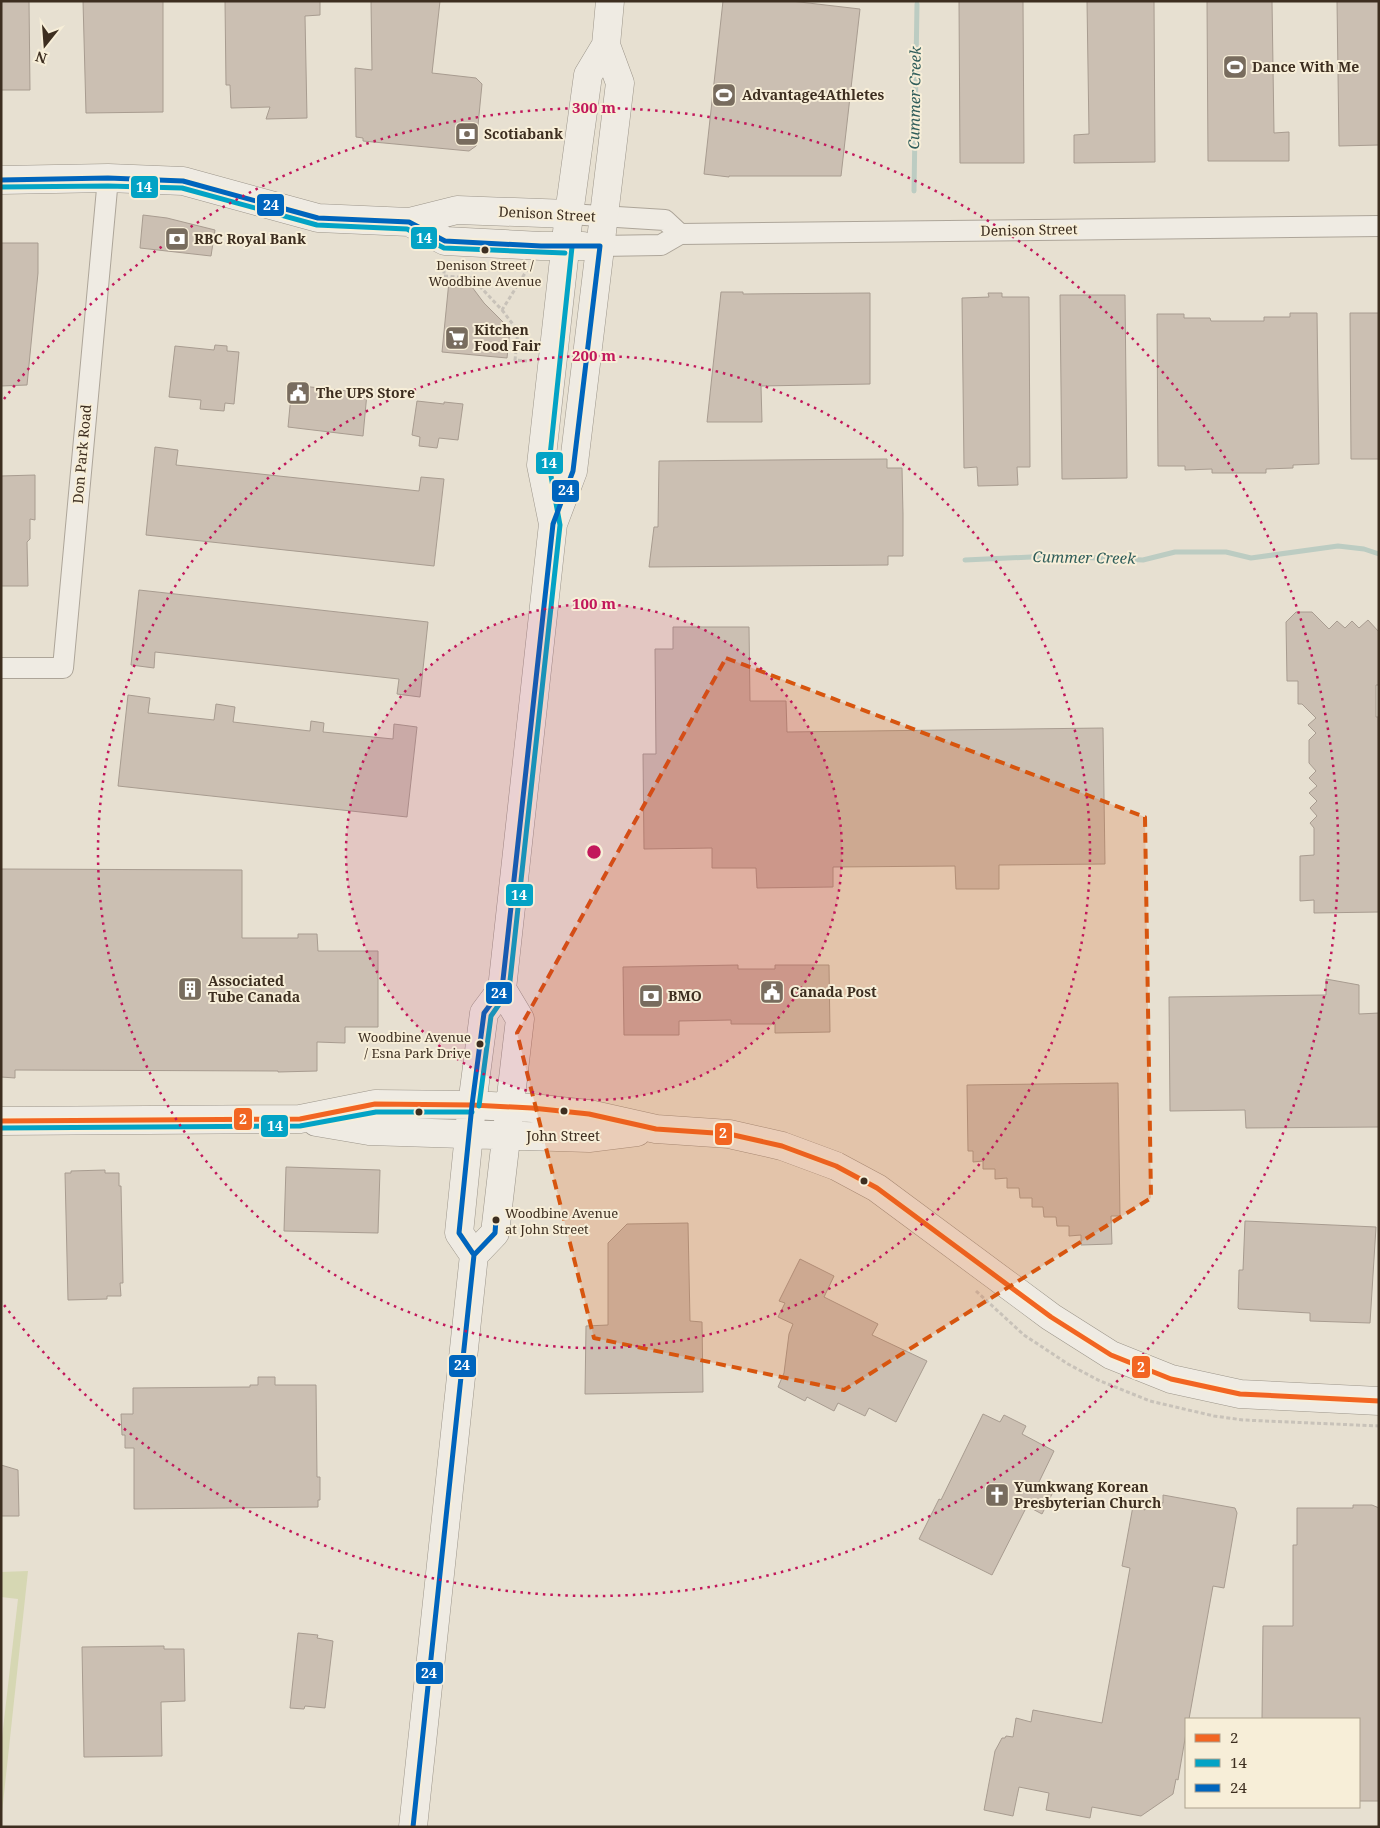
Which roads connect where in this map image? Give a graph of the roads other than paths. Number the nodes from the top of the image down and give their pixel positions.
1 (610, 1) edge
2 (606, 45) junction
3 (108, 178) junction
4 (1, 180) edge
5 (569, 214) junction
6 (604, 217) junction
7 (409, 222) junction
8 (1379, 226) edge
9 (680, 234) junction
10 (565, 246) junction
11 (600, 246) junction
12 (553, 524) junction
13 (1, 668) edge
14 (502, 989) junction
15 (472, 1105) junction
16 (510, 1107) junction
17 (300, 1119) junction
18 (1, 1121) edge
19 (656, 1129) junction
20 (469, 1134) junction
21 (505, 1135) junction
22 (474, 1255) junction
23 (1379, 1401) edge
24 (413, 1827) edge

1 - 2 main road
2 - 5 main road
2 - 6 main road
3 - 4 main road, Denison Street
3 - 7 main road, Denison Street
3 - 13 street, Don Park Road
5 - 6 street, Denison Street
5 - 7 main road, Denison Street
5 - 10 main road
6 - 9 street, Denison Street
6 - 11 main road
7 - 10 main road, Denison Street
8 - 9 street, Denison Street
9 - 11 street, Denison Street
10 - 11 main road, Denison Street
10 - 12 main road
11 - 12 main road
12 - 14 main road
14 - 15 main road
14 - 16 main road
15 - 16 main road, John Street
15 - 17 main road, John Street
15 - 20 main road
16 - 19 main road, John Street
16 - 21 main road
17 - 18 main road
17 - 20 main road, John Street
19 - 21 main road, John Street
19 - 23 main road, John Street
20 - 21 main road, John Street
20 - 22 main road
21 - 22 main road
22 - 24 main road

